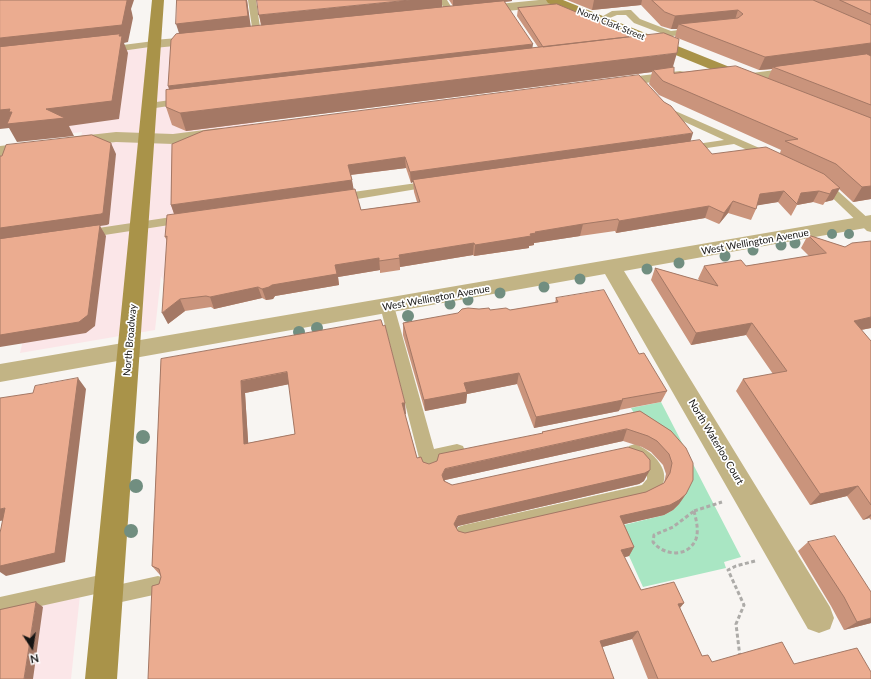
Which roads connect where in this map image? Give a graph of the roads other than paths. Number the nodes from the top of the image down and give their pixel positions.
1 (158, 0) edge
2 (252, 0) edge
3 (444, 0) edge
4 (554, 1) edge
5 (452, 13) junction
6 (436, 15) edge
7 (701, 30) edge
8 (272, 32) edge
9 (257, 34) junction
10 (242, 35) edge
11 (212, 38) edge
12 (658, 42) junction
13 (154, 44) junction
14 (95, 51) edge
15 (724, 69) junction
16 (810, 69) edge
17 (744, 78) junction
18 (600, 85) edge
19 (770, 88) edge
20 (194, 100) edge
21 (656, 100) edge
22 (149, 106) junction
23 (236, 131) edge
24 (146, 138) junction
25 (736, 141) junction
26 (673, 150) edge
27 (0, 151) edge
28 (780, 161) edge
29 (816, 179) edge
30 (445, 182) edge
31 (327, 199) edge
32 (194, 218) edge
33 (869, 224) edge
34 (139, 226) junction
35 (75, 235) edge
36 (612, 267) junction
37 (387, 306) junction
38 (129, 352) junction
39 (0, 373) edge
40 (474, 448) edge
41 (623, 449) edge
42 (464, 533) edge
43 (158, 585) edge
44 (108, 589) junction
45 (0, 606) edge
46 (819, 618) dead end
47 (101, 679) edge

1 - 13 main road, North Broadway
2 - 9 lane
3 - 5 lane
4 - 5 street
4 - 12 main road, North Clark Street
5 - 6 street
7 - 12 lane
8 - 9 street
9 - 10 street
11 - 13 street
12 - 15 main road, North Clark Street
13 - 14 lane
13 - 22 main road, North Broadway
15 - 17 main road, North Clark Street
15 - 18 street
16 - 17 street
17 - 19 main road, North Clark Street
20 - 22 lane
21 - 25 lane
22 - 24 main road, North Broadway
23 - 24 street
24 - 27 street
24 - 34 main road, North Broadway
25 - 26 lane
25 - 28 lane
29 - 33 lane
30 - 31 lane
32 - 34 lane
33 - 36 street, West Wellington Avenue
34 - 35 lane
34 - 38 main road, North Broadway
36 - 37 street, West Wellington Avenue
36 - 46 street, North Waterloo Court
37 - 38 street, West Wellington Avenue
37 - 40 lane
38 - 39 street, West Wellington Avenue
38 - 44 main road, North Broadway
41 - 42 lane
43 - 44 lane
44 - 45 lane
44 - 47 main road, North Broadway

